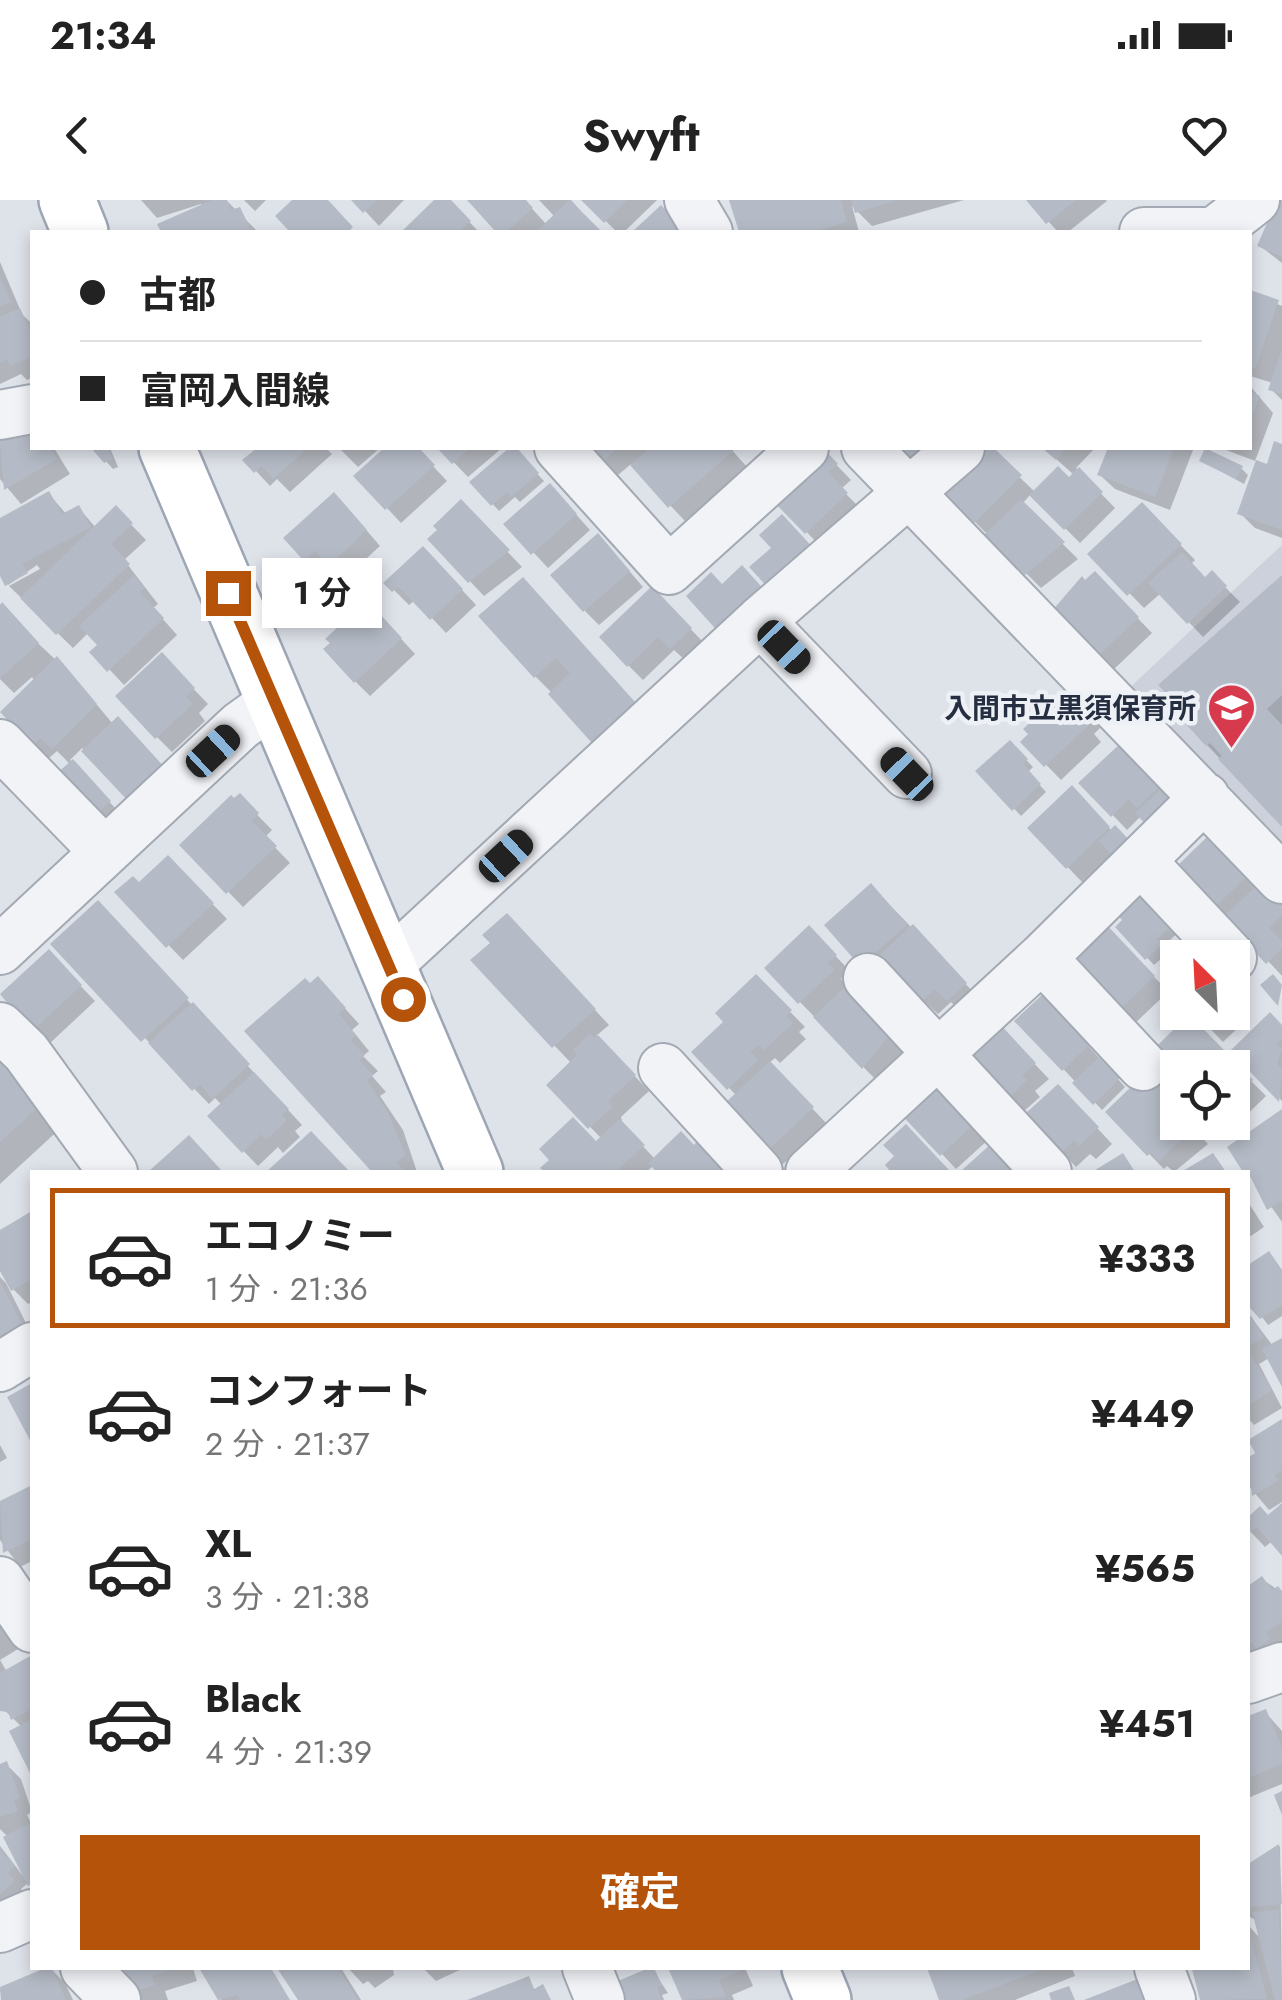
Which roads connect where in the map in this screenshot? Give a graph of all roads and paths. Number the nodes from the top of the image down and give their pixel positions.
1 (67, 200) edge
2 (689, 200) edge
3 (1125, 200) edge
4 (1255, 200) edge
5 (79, 230) edge
6 (707, 230) edge
7 (1162, 230) edge
8 (1217, 230) edge
9 (30, 409) edge
10 (0, 415) edge
11 (168, 450) edge
12 (562, 450) edge
13 (802, 450) edge
14 (868, 450) edge
15 (958, 450) edge
16 (907, 491) junction
17 (760, 621) junction
18 (273, 702) junction
19 (0, 744) edge
20 (907, 774) dead end
21 (1206, 798) junction
22 (104, 852) junction
23 (1142, 862) junction
24 (1282, 880) edge
25 (1215, 940) edge
26 (0, 950) edge
27 (1042, 958) junction
28 (388, 964) junction
29 (868, 978) dead end
30 (0, 1027) edge
31 (938, 1054) junction
32 (1144, 1066) dead end
33 (663, 1068) dead end
34 (112, 1170) edge
35 (474, 1170) edge
36 (756, 1170) edge
37 (812, 1170) edge
38 (1045, 1170) edge
39 (30, 1348) edge
40 (0, 1367) edge
41 (0, 1580) edge
42 (30, 1625) edge
43 (1282, 1667) edge
44 (1250, 1677) edge
45 (30, 1915) edge
46 (0, 1928) edge
47 (87, 1970) edge
48 (588, 1970) edge
49 (811, 1970) edge
50 (1160, 1970) edge
51 (116, 2000) edge
52 (600, 2000) edge
53 (823, 2000) edge
54 (1172, 2000) edge

1 - 5 main road
2 - 6 street
3 - 7 street
4 - 8 street
9 - 10 street
11 - 18 main road
12 - 13 street
14 - 16 street
15 - 16 street
16 - 17 street
16 - 21 street
17 - 20 street
17 - 28 street
18 - 22 street
18 - 28 main road
19 - 22 street
21 - 23 street
21 - 24 street
22 - 26 street
23 - 25 street
23 - 27 street
27 - 31 street
27 - 32 street
28 - 35 main road
29 - 31 street
30 - 34 street
31 - 37 street
31 - 38 street
33 - 36 street
39 - 40 street
41 - 42 street
43 - 44 street
45 - 46 street
47 - 51 street
48 - 52 street
49 - 53 main road
50 - 54 street

